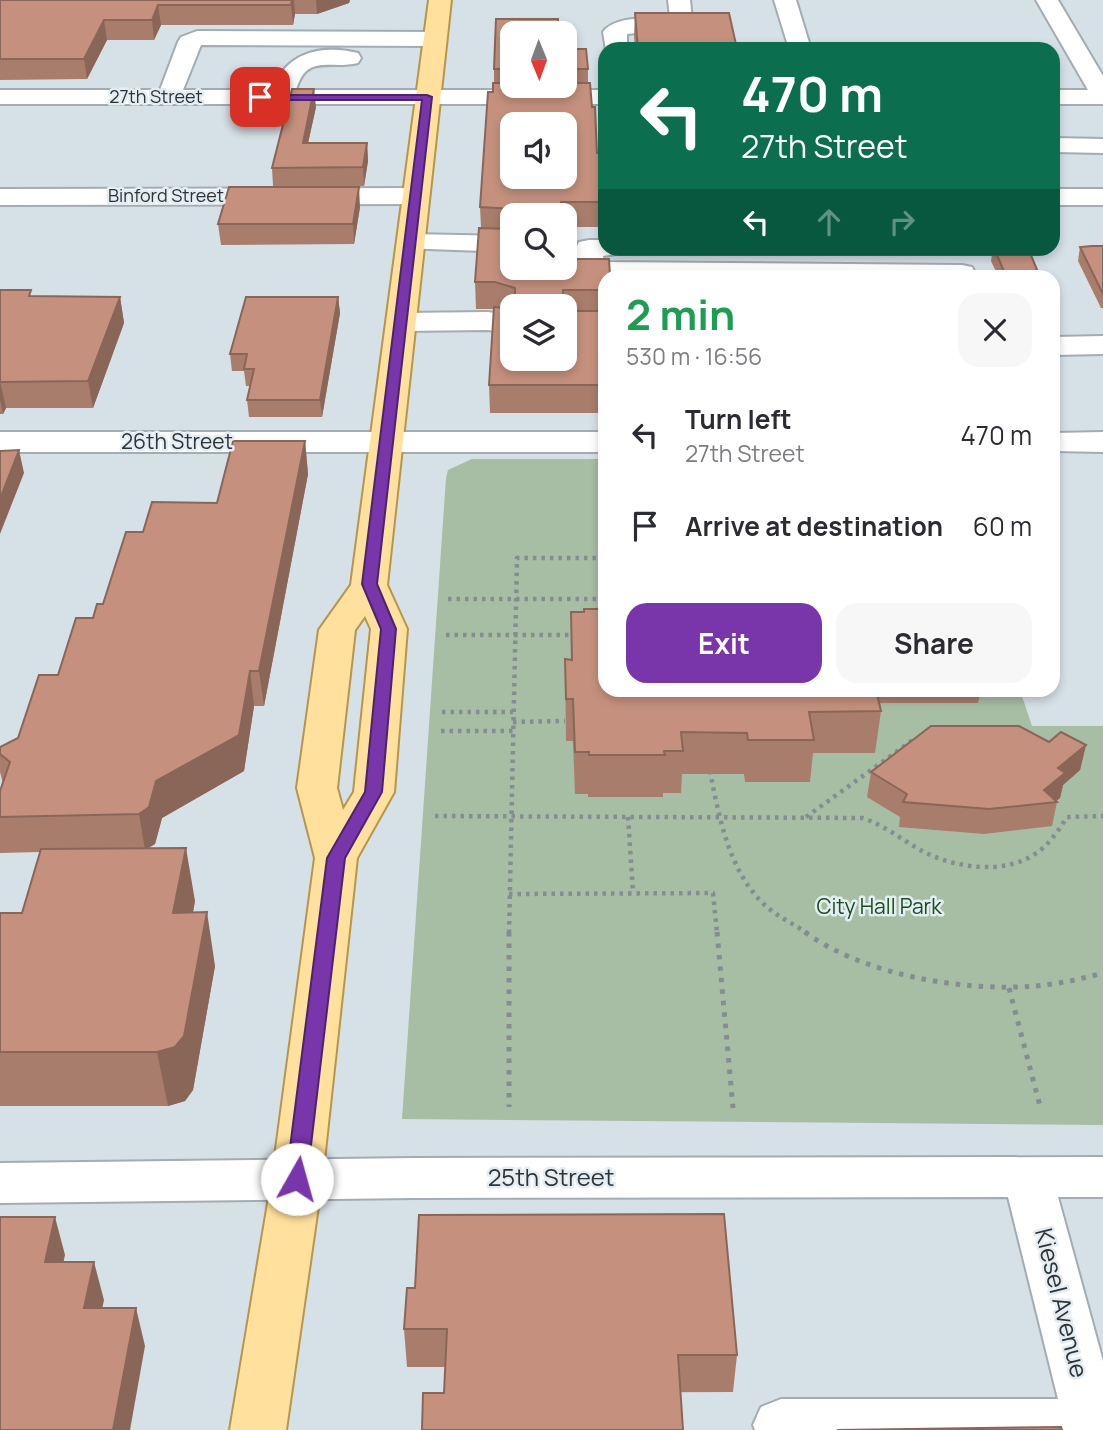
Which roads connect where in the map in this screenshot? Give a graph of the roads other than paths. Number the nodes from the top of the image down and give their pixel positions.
1 (440, 0) edge
2 (679, 0) edge
3 (785, 0) edge
4 (1047, 0) edge
5 (615, 42) edge
6 (798, 42) edge
7 (433, 49) junction
8 (0, 97) edge
9 (169, 97) junction
10 (282, 97) junction
11 (427, 97) junction
12 (598, 97) edge
13 (1060, 97) edge
14 (1103, 97) edge
15 (1060, 145) edge
16 (1103, 146) edge
17 (416, 195) junction
18 (0, 197) edge
19 (1060, 197) edge
20 (1103, 197) edge
21 (411, 242) junction
22 (500, 244) edge
23 (587, 248) edge
24 (819, 267) edge
25 (890, 270) edge
26 (401, 322) junction
27 (500, 323) edge
28 (1103, 345) edge
29 (1060, 346) edge
30 (0, 442) edge
31 (387, 442) junction
32 (598, 442) edge
33 (1060, 442) edge
34 (1103, 442) edge
35 (369, 584) junction
36 (336, 858) junction
37 (1027, 1177) junction
38 (1103, 1177) edge
39 (297, 1179) junction
40 (0, 1183) edge
41 (781, 1425) dead end
42 (1092, 1427) edge
43 (258, 1430) edge

1 - 7 main road
2 - 5 street
3 - 6 street
4 - 14 street
7 - 9 street
7 - 10 street
7 - 11 main road
8 - 9 street, 27th Street
9 - 10 street, 27th Street
10 - 11 street, 27th Street
11 - 12 street, 27th Street
11 - 17 main road
13 - 14 street
15 - 16 street
17 - 18 street, Binford Street
17 - 21 main road
19 - 20 street
21 - 22 street
21 - 26 main road
23 - 24 street
24 - 25 street
26 - 27 street
26 - 31 main road
28 - 29 street
30 - 31 street, 26th Street
31 - 32 street, 26th Street
31 - 35 main road
33 - 34 street
35 - 36 main road
35 - 36 main road
36 - 39 main road
37 - 38 street, 25th Street
37 - 39 street, 25th Street
37 - 42 street, Kiesel Avenue
39 - 40 street, 25th Street
39 - 43 main road
41 - 42 street

